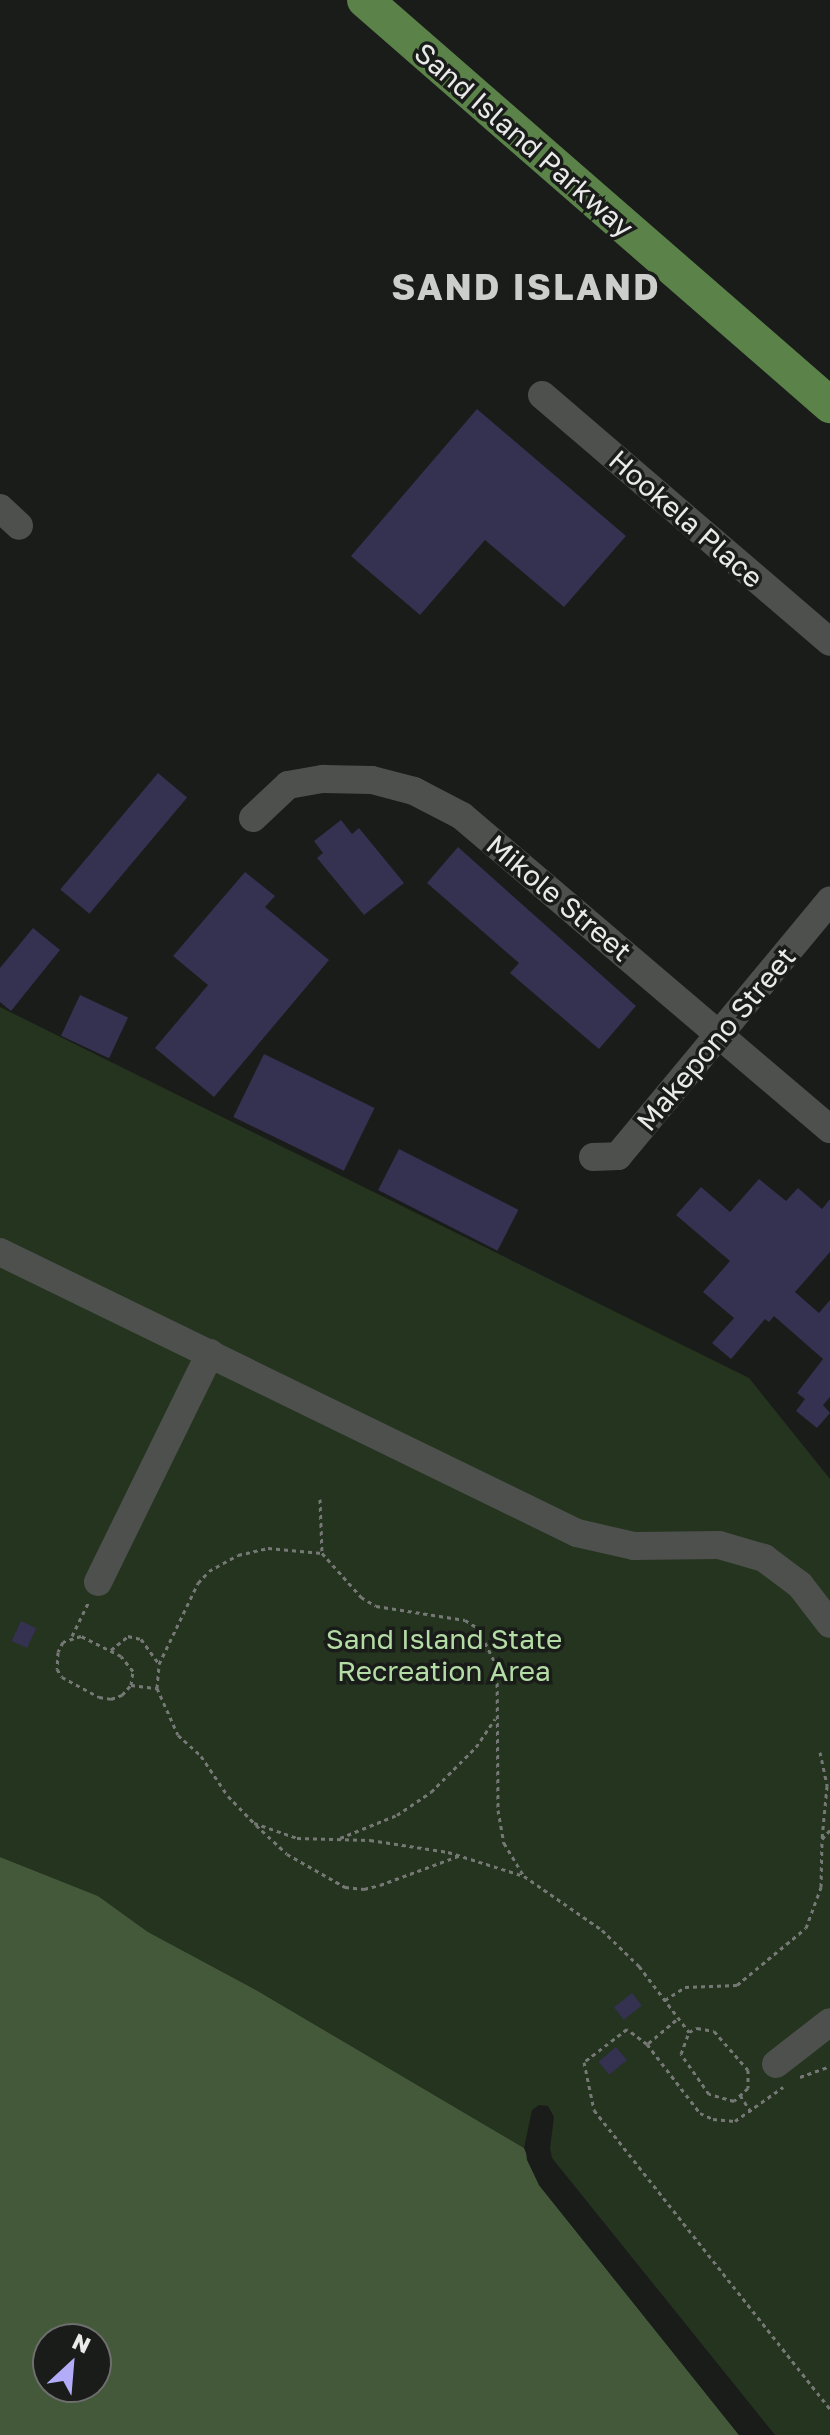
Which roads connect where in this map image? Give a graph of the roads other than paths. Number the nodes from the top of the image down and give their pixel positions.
1 (365, 0) edge
2 (542, 395) dead end
3 (830, 405) edge
4 (830, 642) edge
5 (253, 818) dead end
6 (830, 901) edge
7 (721, 1035) junction
8 (830, 1129) edge
9 (593, 1157) dead end
10 (0, 1252) edge
11 (210, 1353) junction
12 (98, 1582) road end
13 (830, 1624) edge
14 (830, 2022) edge
15 (776, 2064) dead end

1 - 3 main road, Sand Island Parkway
2 - 4 street, Hookela Place
5 - 7 street, Mikole Street
6 - 7 street, Makepono Street
7 - 8 street, Mikole Street
7 - 9 street, Makepono Street
10 - 11 street
11 - 12 street
11 - 13 street
14 - 15 street

